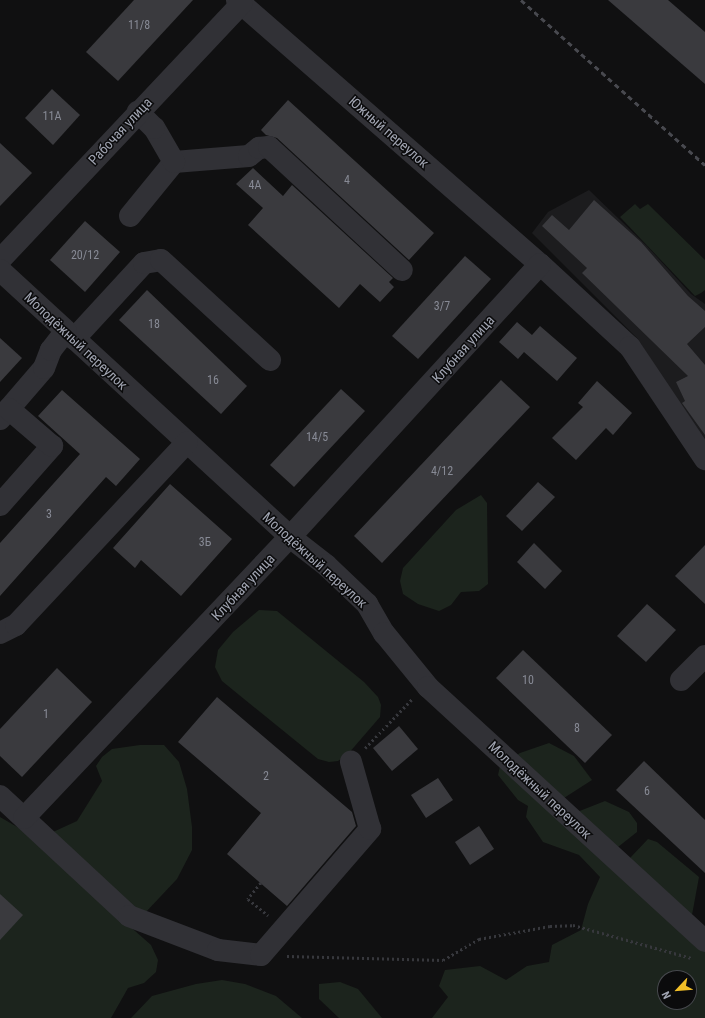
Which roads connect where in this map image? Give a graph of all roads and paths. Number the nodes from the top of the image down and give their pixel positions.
1 (239, 2) edge
2 (138, 112) junction
3 (174, 162) junction
4 (130, 216) dead end
5 (0, 260) edge
6 (540, 264) junction
7 (0, 270) edge
8 (402, 270) dead end
9 (70, 335) junction
10 (270, 360) dead end
11 (5, 414) edge
12 (186, 442) junction
13 (705, 458) edge
14 (0, 505) edge
15 (290, 537) junction
16 (0, 633) edge
17 (705, 656) edge
18 (681, 680) dead end
19 (428, 687) junction
20 (351, 762) joint
21 (0, 796) edge
22 (24, 818) junction
23 (261, 883) dead end
24 (283, 928) junction
25 (701, 951) edge
26 (261, 955) junction

1 - 2 street, Рабочая улица
1 - 6 street, Южный переулок
2 - 3 street
2 - 5 street, Рабочая улица
3 - 4 street
3 - 8 street
6 - 13 street, Южный переулок
6 - 15 street, Клубная улица
7 - 9 street, Молодёжный переулок
9 - 10 street
9 - 11 street
9 - 12 street, Молодёжный переулок
11 - 14 street
12 - 15 street, Молодёжный переулок
12 - 16 street
15 - 19 street, Молодёжный переулок
15 - 22 street, Клубная улица
17 - 18 street
19 - 20 path
19 - 25 street, Молодёжный переулок
20 - 24 street
21 - 22 street
22 - 26 street
23 - 24 path
24 - 26 street
25 - 26 path

